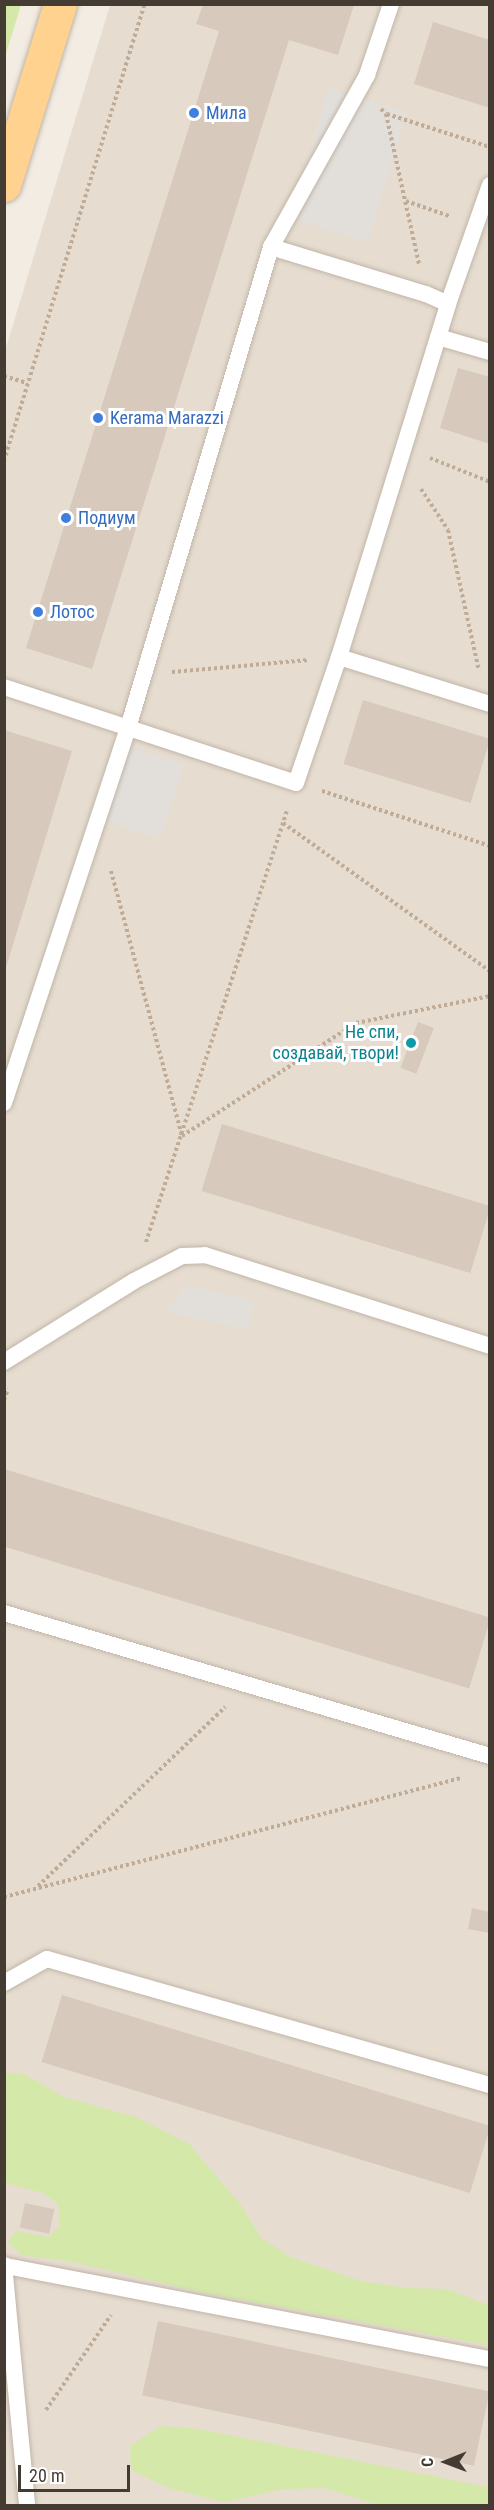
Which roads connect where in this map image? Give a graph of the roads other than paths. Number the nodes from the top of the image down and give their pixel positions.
1 (60, 4) edge
2 (391, 4) edge
3 (4, 185) edge
4 (489, 185) edge
5 (271, 247) junction
6 (448, 304) junction
7 (438, 337) junction
8 (489, 352) edge
9 (339, 657) junction
10 (4, 687) edge
11 (488, 703) edge
12 (128, 728) junction
13 (4, 1103) edge
14 (489, 1346) edge
15 (4, 1362) edge
16 (4, 1613) edge
17 (489, 1756) edge
18 (4, 1983) edge
19 (489, 2085) edge
20 (5, 2265) edge
21 (489, 2359) edge
22 (27, 2505) edge

1 - 3 main road
2 - 5 lane
4 - 6 lane
5 - 6 lane
5 - 12 lane
6 - 7 lane
7 - 8 lane
7 - 9 lane
9 - 11 lane
9 - 12 lane
10 - 12 lane
12 - 13 lane
14 - 15 lane
16 - 17 lane
18 - 19 lane
20 - 21 lane
20 - 22 lane

